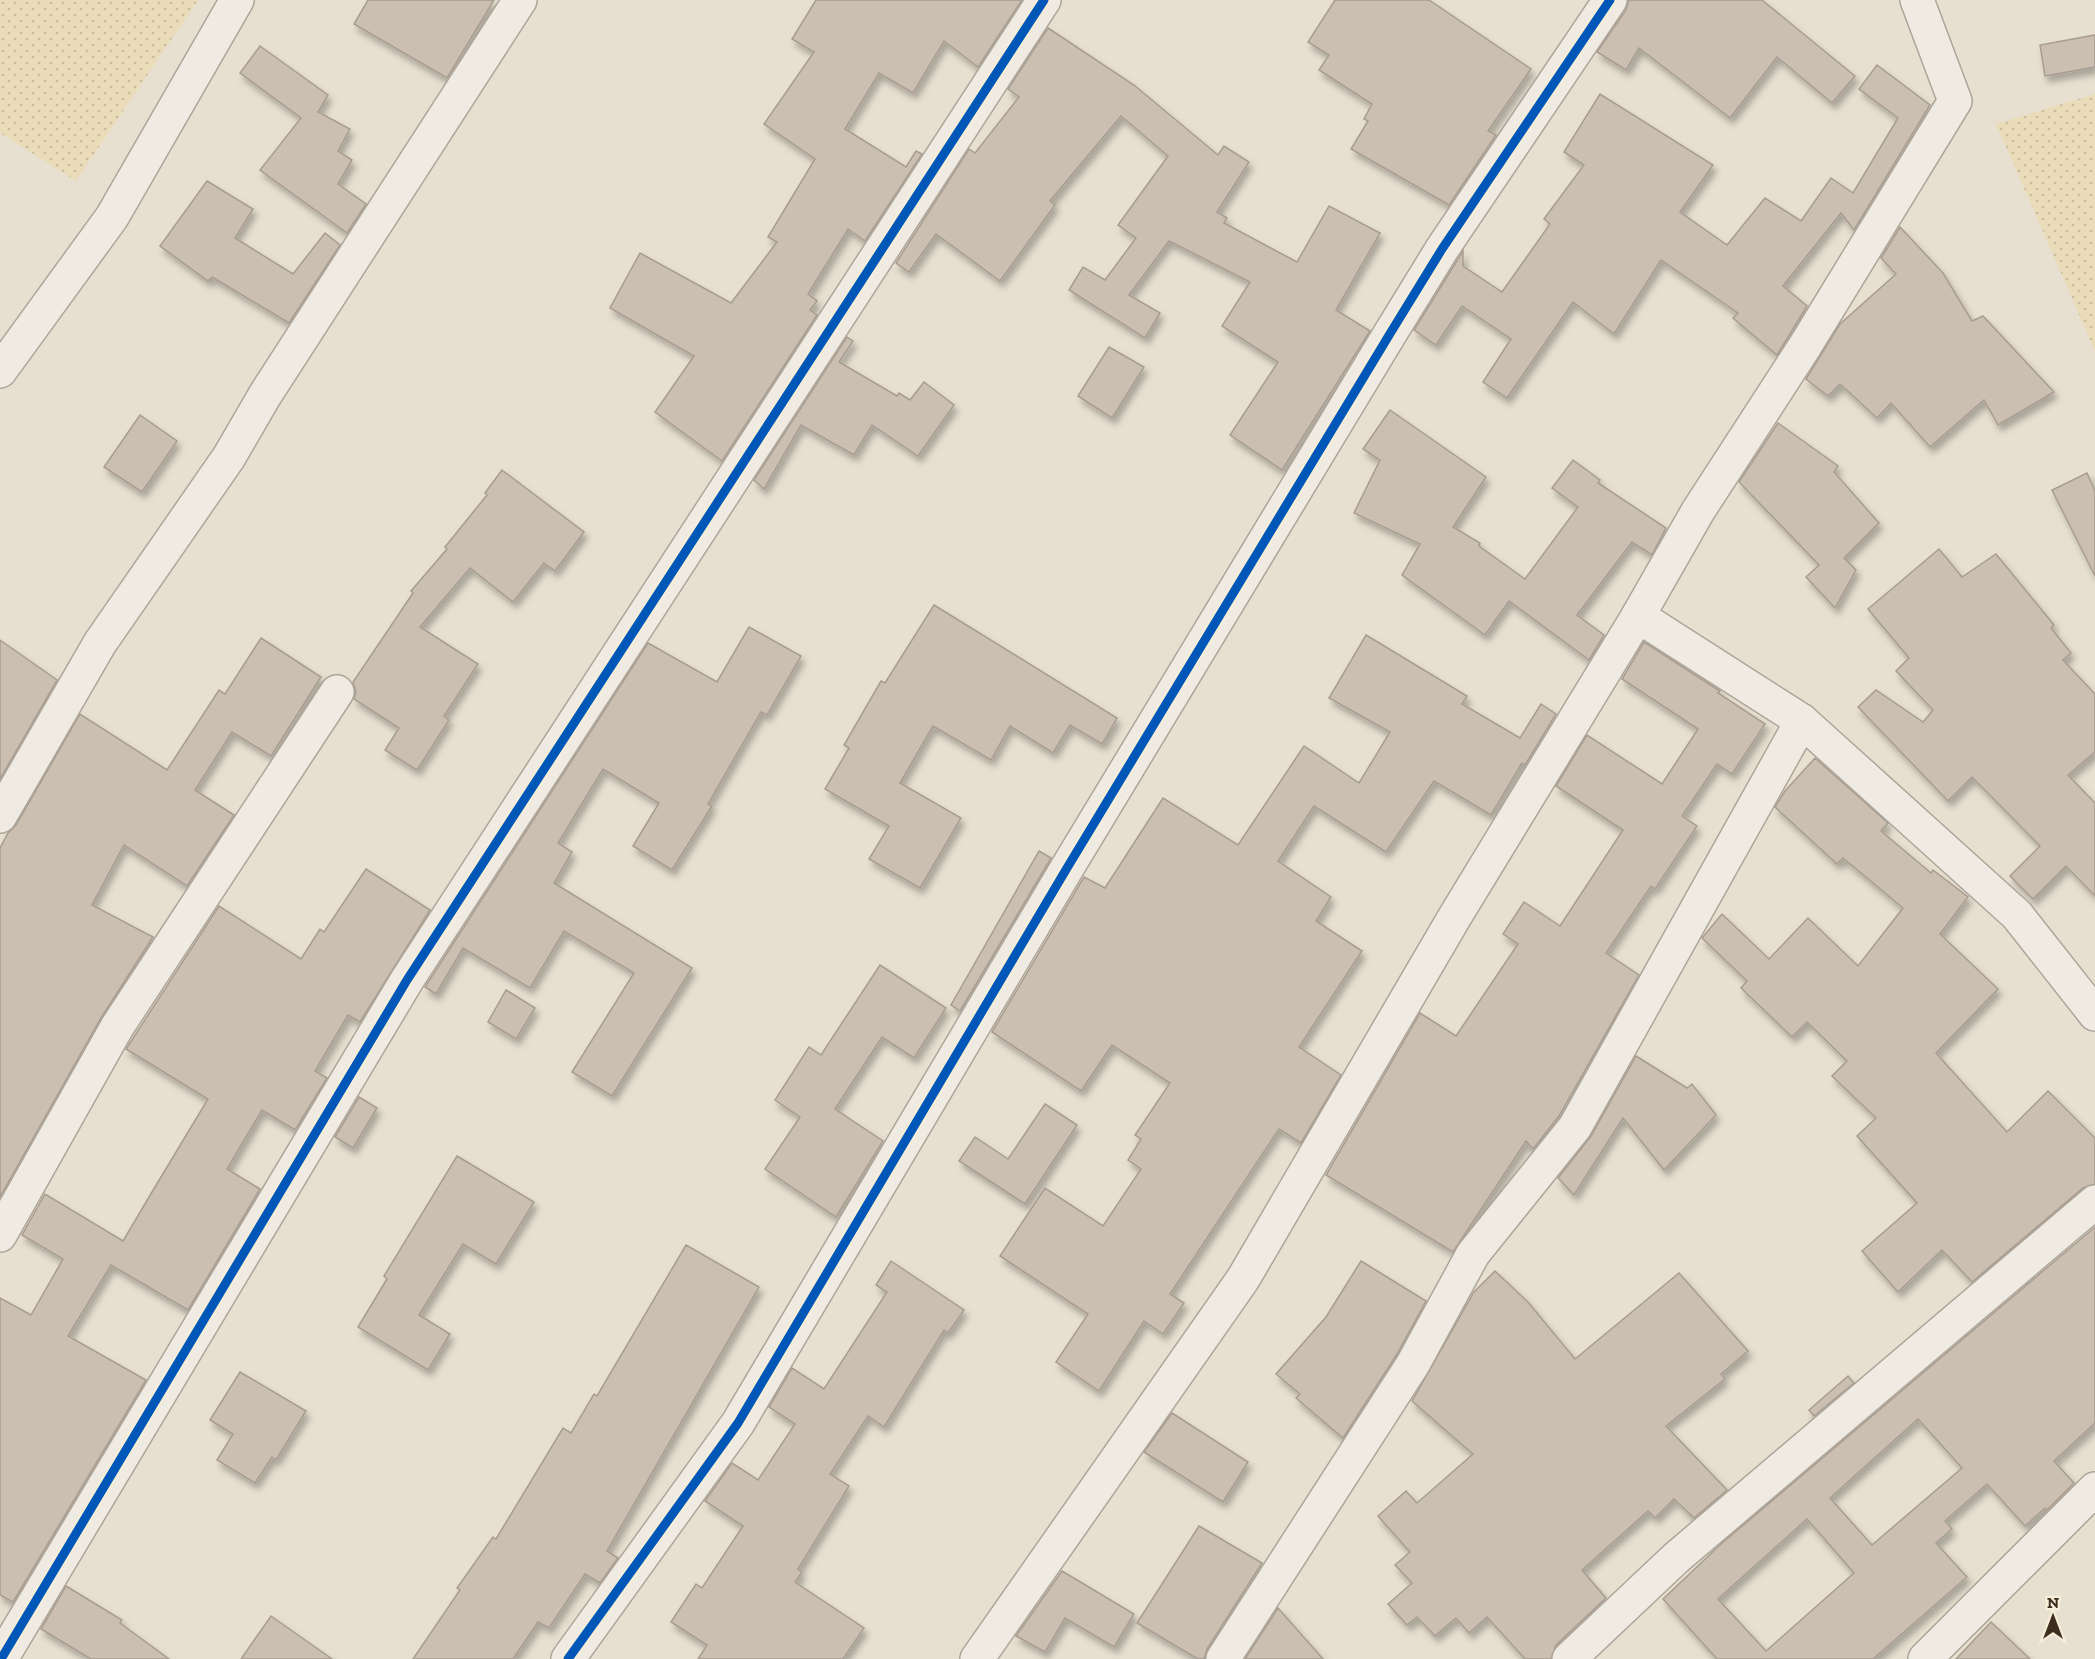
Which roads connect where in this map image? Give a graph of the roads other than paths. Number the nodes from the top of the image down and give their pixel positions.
1 (237, 0) edge
2 (520, 0) edge
3 (1044, 0) edge
4 (1610, 0) edge
5 (1917, 0) edge
6 (0, 371) edge
7 (1638, 616) junction
8 (337, 692) dead end
9 (1802, 721) junction
10 (0, 816) edge
11 (2095, 1014) edge
12 (2095, 1202) edge
13 (0, 1235) edge
14 (2095, 1489) edge
15 (1, 1659) edge
16 (568, 1659) edge
17 (977, 1659) edge
18 (1223, 1659) edge
19 (1569, 1659) edge
20 (1925, 1659) edge

1 - 6 street
2 - 10 street
3 - 15 street
4 - 16 street
5 - 7 street
7 - 9 street
7 - 17 street
8 - 13 street
9 - 11 street
9 - 18 street
12 - 19 street
14 - 20 street

